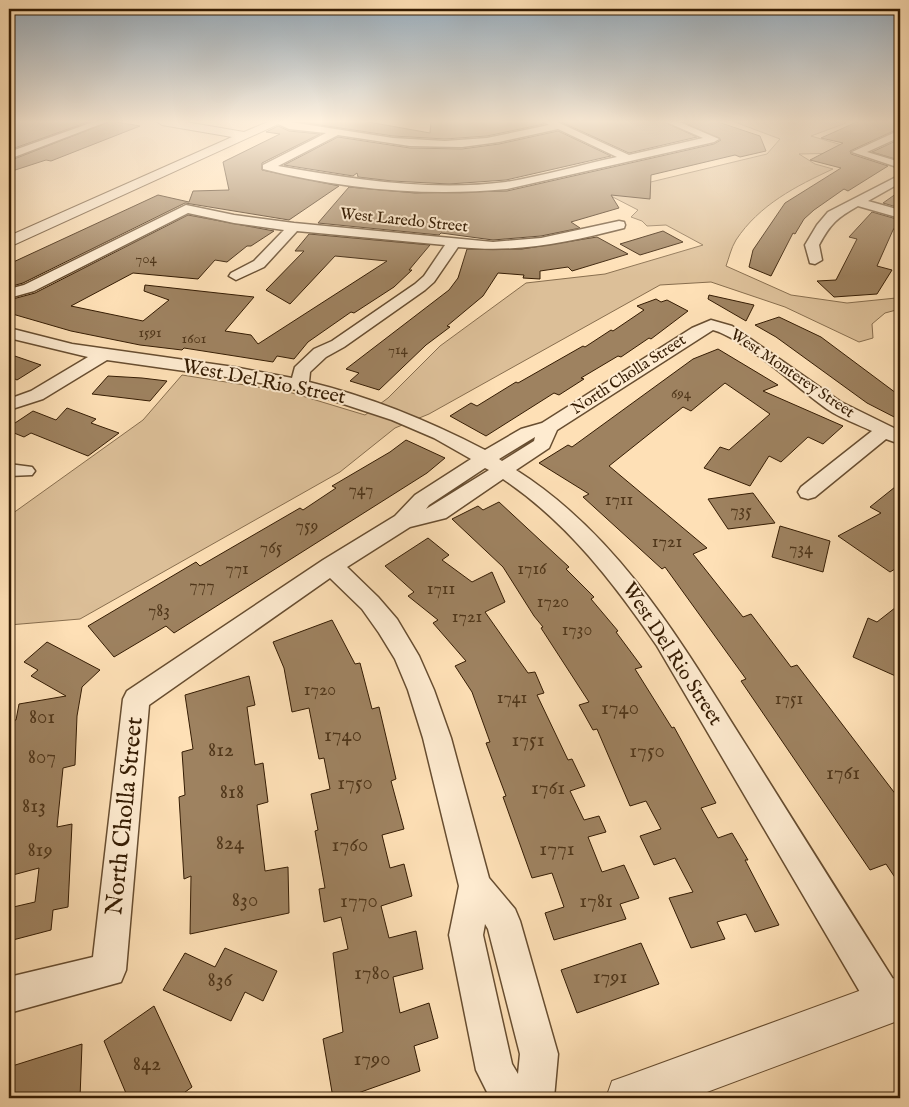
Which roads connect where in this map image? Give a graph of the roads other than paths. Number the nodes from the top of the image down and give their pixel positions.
1 (163, 173) edge
2 (299, 173) edge
3 (562, 173) edge
4 (900, 178) edge
5 (856, 201) junction
6 (900, 214) edge
7 (619, 225) dead end
8 (294, 227) junction
9 (9, 242) edge
10 (453, 244) junction
11 (815, 260) dead end
12 (236, 276) dead end
13 (29, 288) junction
14 (9, 294) edge
15 (9, 304) edge
16 (711, 325) joint
17 (9, 333) edge
18 (95, 353) junction
19 (300, 385) junction
20 (9, 405) edge
21 (892, 434) edge
22 (493, 465) junction
23 (808, 492) dead end
24 (331, 566) junction
25 (475, 886) junction
26 (9, 995) edge
27 (894, 1000) edge
28 (511, 1098) edge
29 (534, 1098) edge
30 (628, 1098) edge

1 - 9 street
2 - 3 street
4 - 5 street
5 - 6 street
5 - 11 street
7 - 10 street, West Laredo Street
8 - 10 street, West Laredo Street
8 - 12 street
8 - 13 street, West Laredo Street
10 - 19 street
13 - 14 street
13 - 15 street
16 - 21 street, West Monterey Street
16 - 22 street, North Cholla Street
17 - 18 street, West Del Rio Street
18 - 19 street, West Del Rio Street
18 - 20 street
19 - 22 street, West Del Rio Street
21 - 23 street
22 - 24 street, North Cholla Street
22 - 27 street, West Del Rio Street
24 - 25 street
24 - 26 street, North Cholla Street
25 - 28 street
25 - 29 street
27 - 30 street

